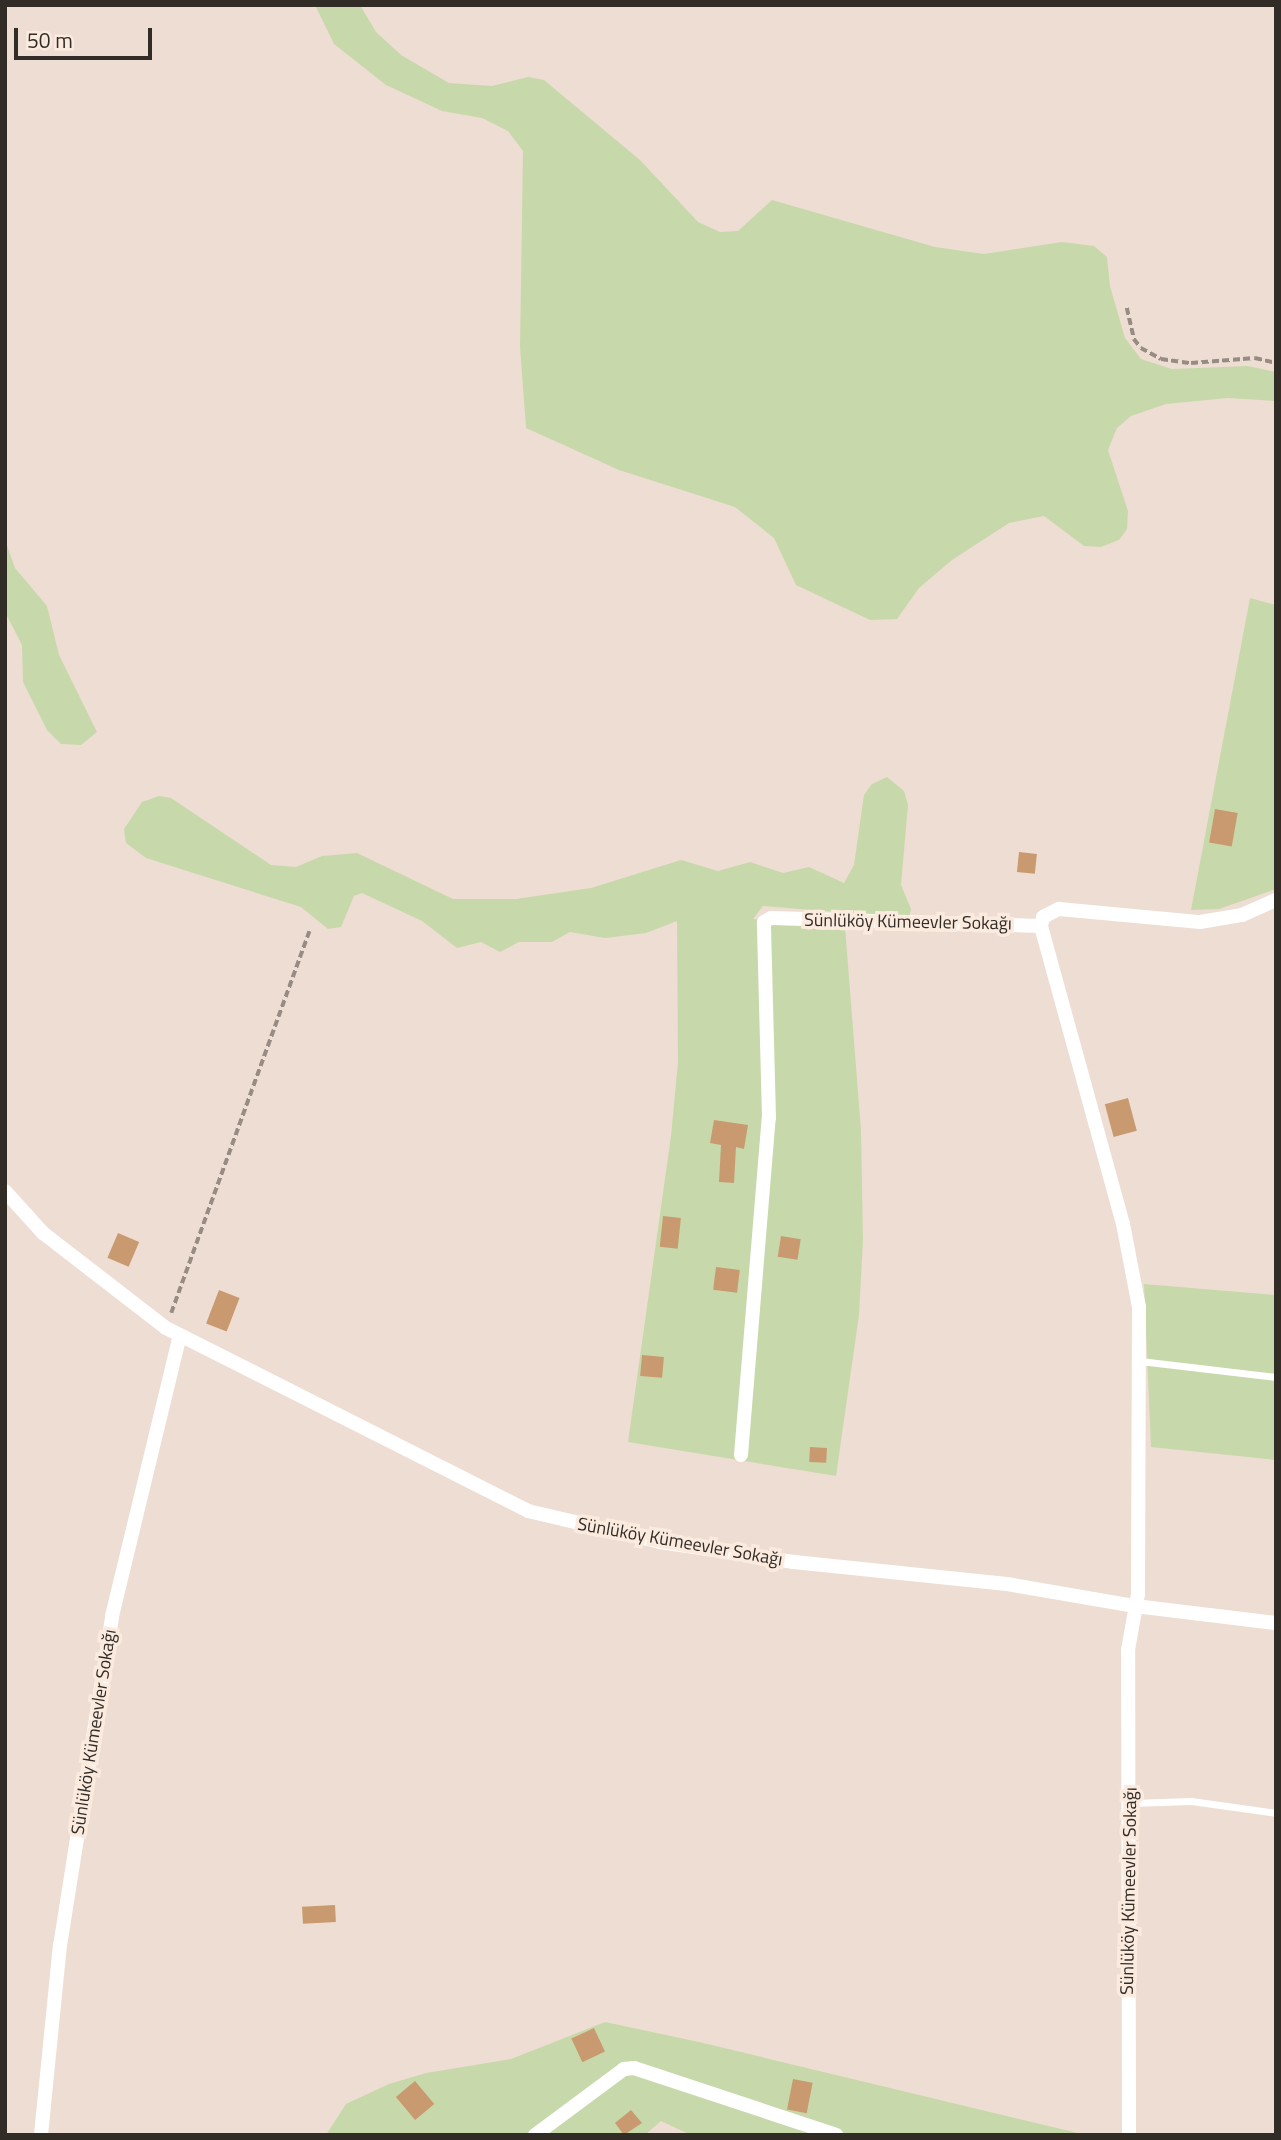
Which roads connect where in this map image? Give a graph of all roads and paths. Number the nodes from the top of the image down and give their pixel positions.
1 (1127, 308) dead end
2 (1276, 363) edge
3 (1276, 900) edge
4 (1041, 926) junction
5 (309, 932) dead end
6 (5, 1191) edge
7 (166, 1328) junction
8 (180, 1335) junction
9 (1140, 1361) junction
10 (1276, 1377) edge
11 (741, 1455) dead end
12 (1135, 1606) junction
13 (1276, 1623) edge
14 (1131, 1802) junction
15 (1276, 1812) edge
16 (41, 2135) edge
17 (535, 2135) edge
18 (836, 2135) edge
19 (1129, 2135) edge

1 - 2 path
3 - 4 street
4 - 9 street, Sünlüköy Kümeevler Sokağı
4 - 11 street, Sünlüköy Kümeevler Sokağı
5 - 7 path
6 - 7 street, Sünlüköy Kümeevler Sokağı
7 - 8 street, Sünlüköy Kümeevler Sokağı
8 - 12 street, Sünlüköy Kümeevler Sokağı
8 - 16 street, Sünlüköy Kümeevler Sokağı
9 - 10 lane
9 - 12 street, Sünlüköy Kümeevler Sokağı
12 - 13 street, Sünlüköy Kümeevler Sokağı
12 - 14 street, Sünlüköy Kümeevler Sokağı
14 - 15 lane
14 - 19 street, Sünlüköy Kümeevler Sokağı
17 - 18 street

